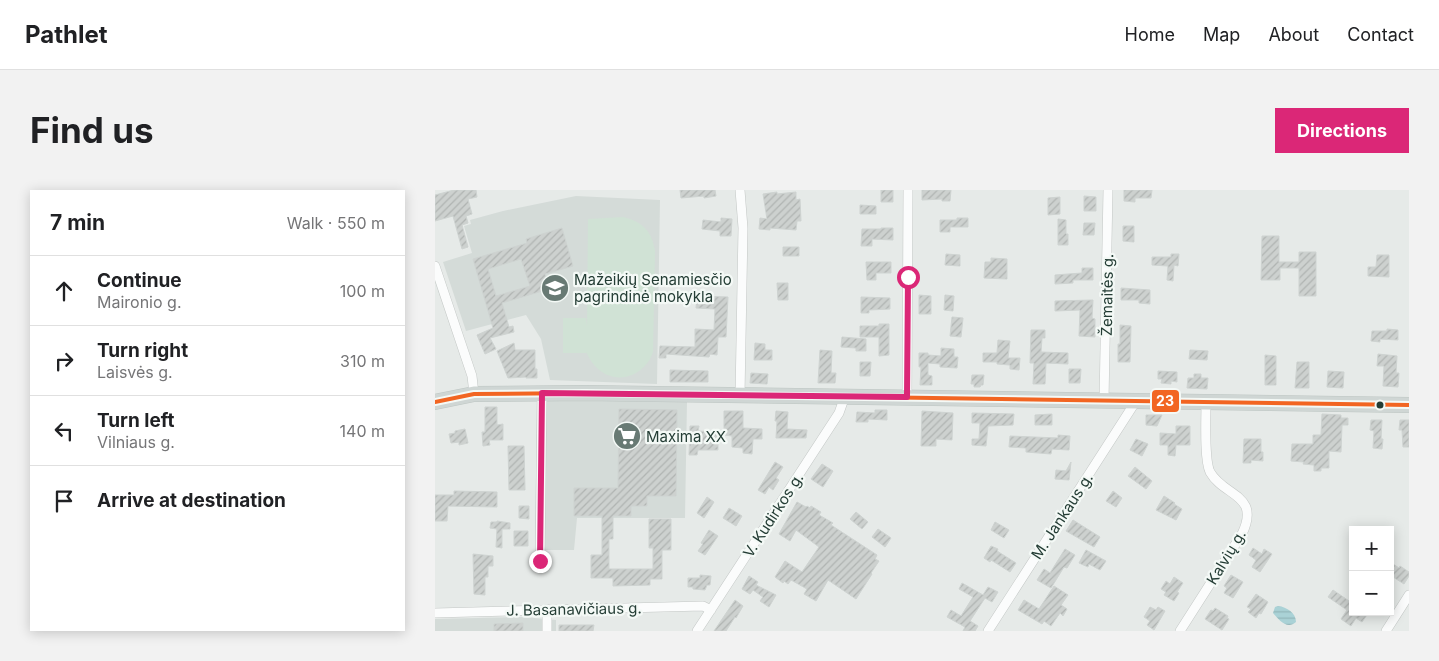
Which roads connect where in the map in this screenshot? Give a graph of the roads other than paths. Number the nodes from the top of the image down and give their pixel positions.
1 (740, 190) edge
2 (909, 190) edge
3 (1108, 190) edge
4 (435, 266) edge
5 (542, 393) junction
6 (474, 394) junction
7 (740, 396) junction
8 (845, 396) junction
9 (907, 397) junction
10 (1104, 400) junction
11 (1136, 401) junction
12 (435, 402) edge
13 (1205, 402) junction
14 (1409, 405) edge
15 (540, 561) dead end
16 (1409, 595) edge
17 (547, 609) junction
18 (711, 610) junction
19 (435, 613) edge
20 (547, 631) edge
21 (697, 631) edge
22 (988, 631) edge
23 (1180, 631) edge
24 (1386, 631) edge

1 - 7 street
2 - 9 street
3 - 10 street, Žemaitės g.
4 - 6 street
5 - 6 main road
5 - 7 main road
5 - 15 street
6 - 12 main road
7 - 8 main road
8 - 9 main road
8 - 18 street, V. Kudirkos g.
9 - 10 main road
10 - 11 main road
11 - 13 main road
11 - 22 street, M. Jankaus g.
13 - 14 main road
13 - 23 street, Kalvių g.
16 - 24 street
17 - 18 street, J. Basanavičiaus g.
17 - 19 street, J. Basanavičiaus g.
17 - 20 street
18 - 21 street, V. Kudirkos g.

